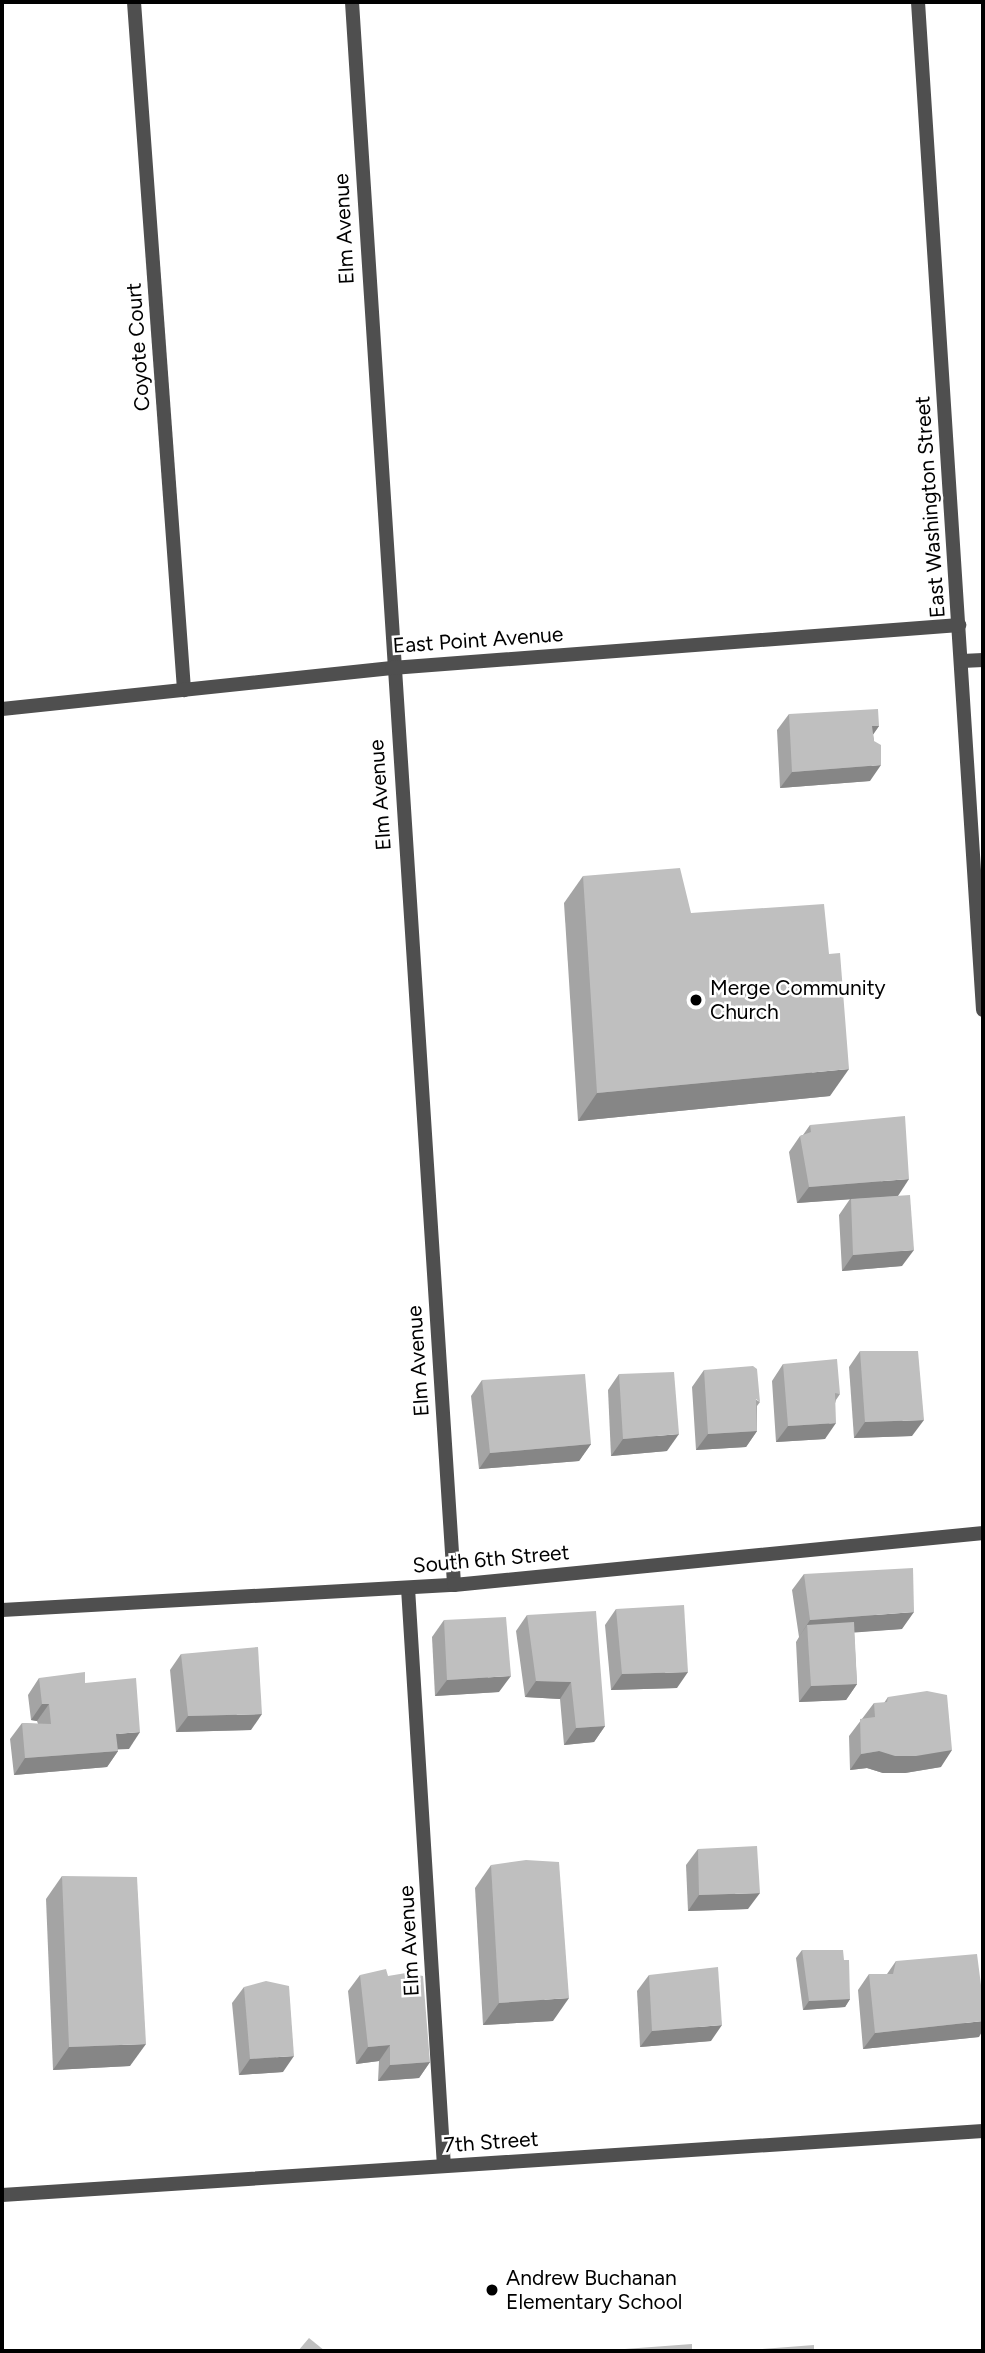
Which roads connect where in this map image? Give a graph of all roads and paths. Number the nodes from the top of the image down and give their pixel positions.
1 (134, 2) edge
2 (352, 2) edge
3 (918, 2) edge
4 (959, 625) junction
5 (983, 660) edge
6 (962, 662) junction
7 (392, 668) junction
8 (184, 690) junction
9 (2, 709) edge
10 (983, 1010) edge
11 (983, 1533) edge
12 (454, 1585) junction
13 (408, 1588) junction
14 (2, 1610) edge
15 (983, 2131) edge
16 (444, 2166) junction
17 (2, 2195) edge

1 - 8 street, Coyote Court
2 - 7 street, Elm Avenue
3 - 4 street, East Washington Street
4 - 6 street, East Washington Street
4 - 7 street, East Point Avenue
5 - 6 street
6 - 10 street, East Washington Street
7 - 8 street, East Point Avenue
7 - 12 street, Elm Avenue
8 - 9 street, East Point Avenue
11 - 12 street, South 6th Street
12 - 13 street, South 6th Street
13 - 14 street, South 6th Street
13 - 16 street, Elm Avenue
15 - 16 street, 7th Street
16 - 17 street, 7th Street

